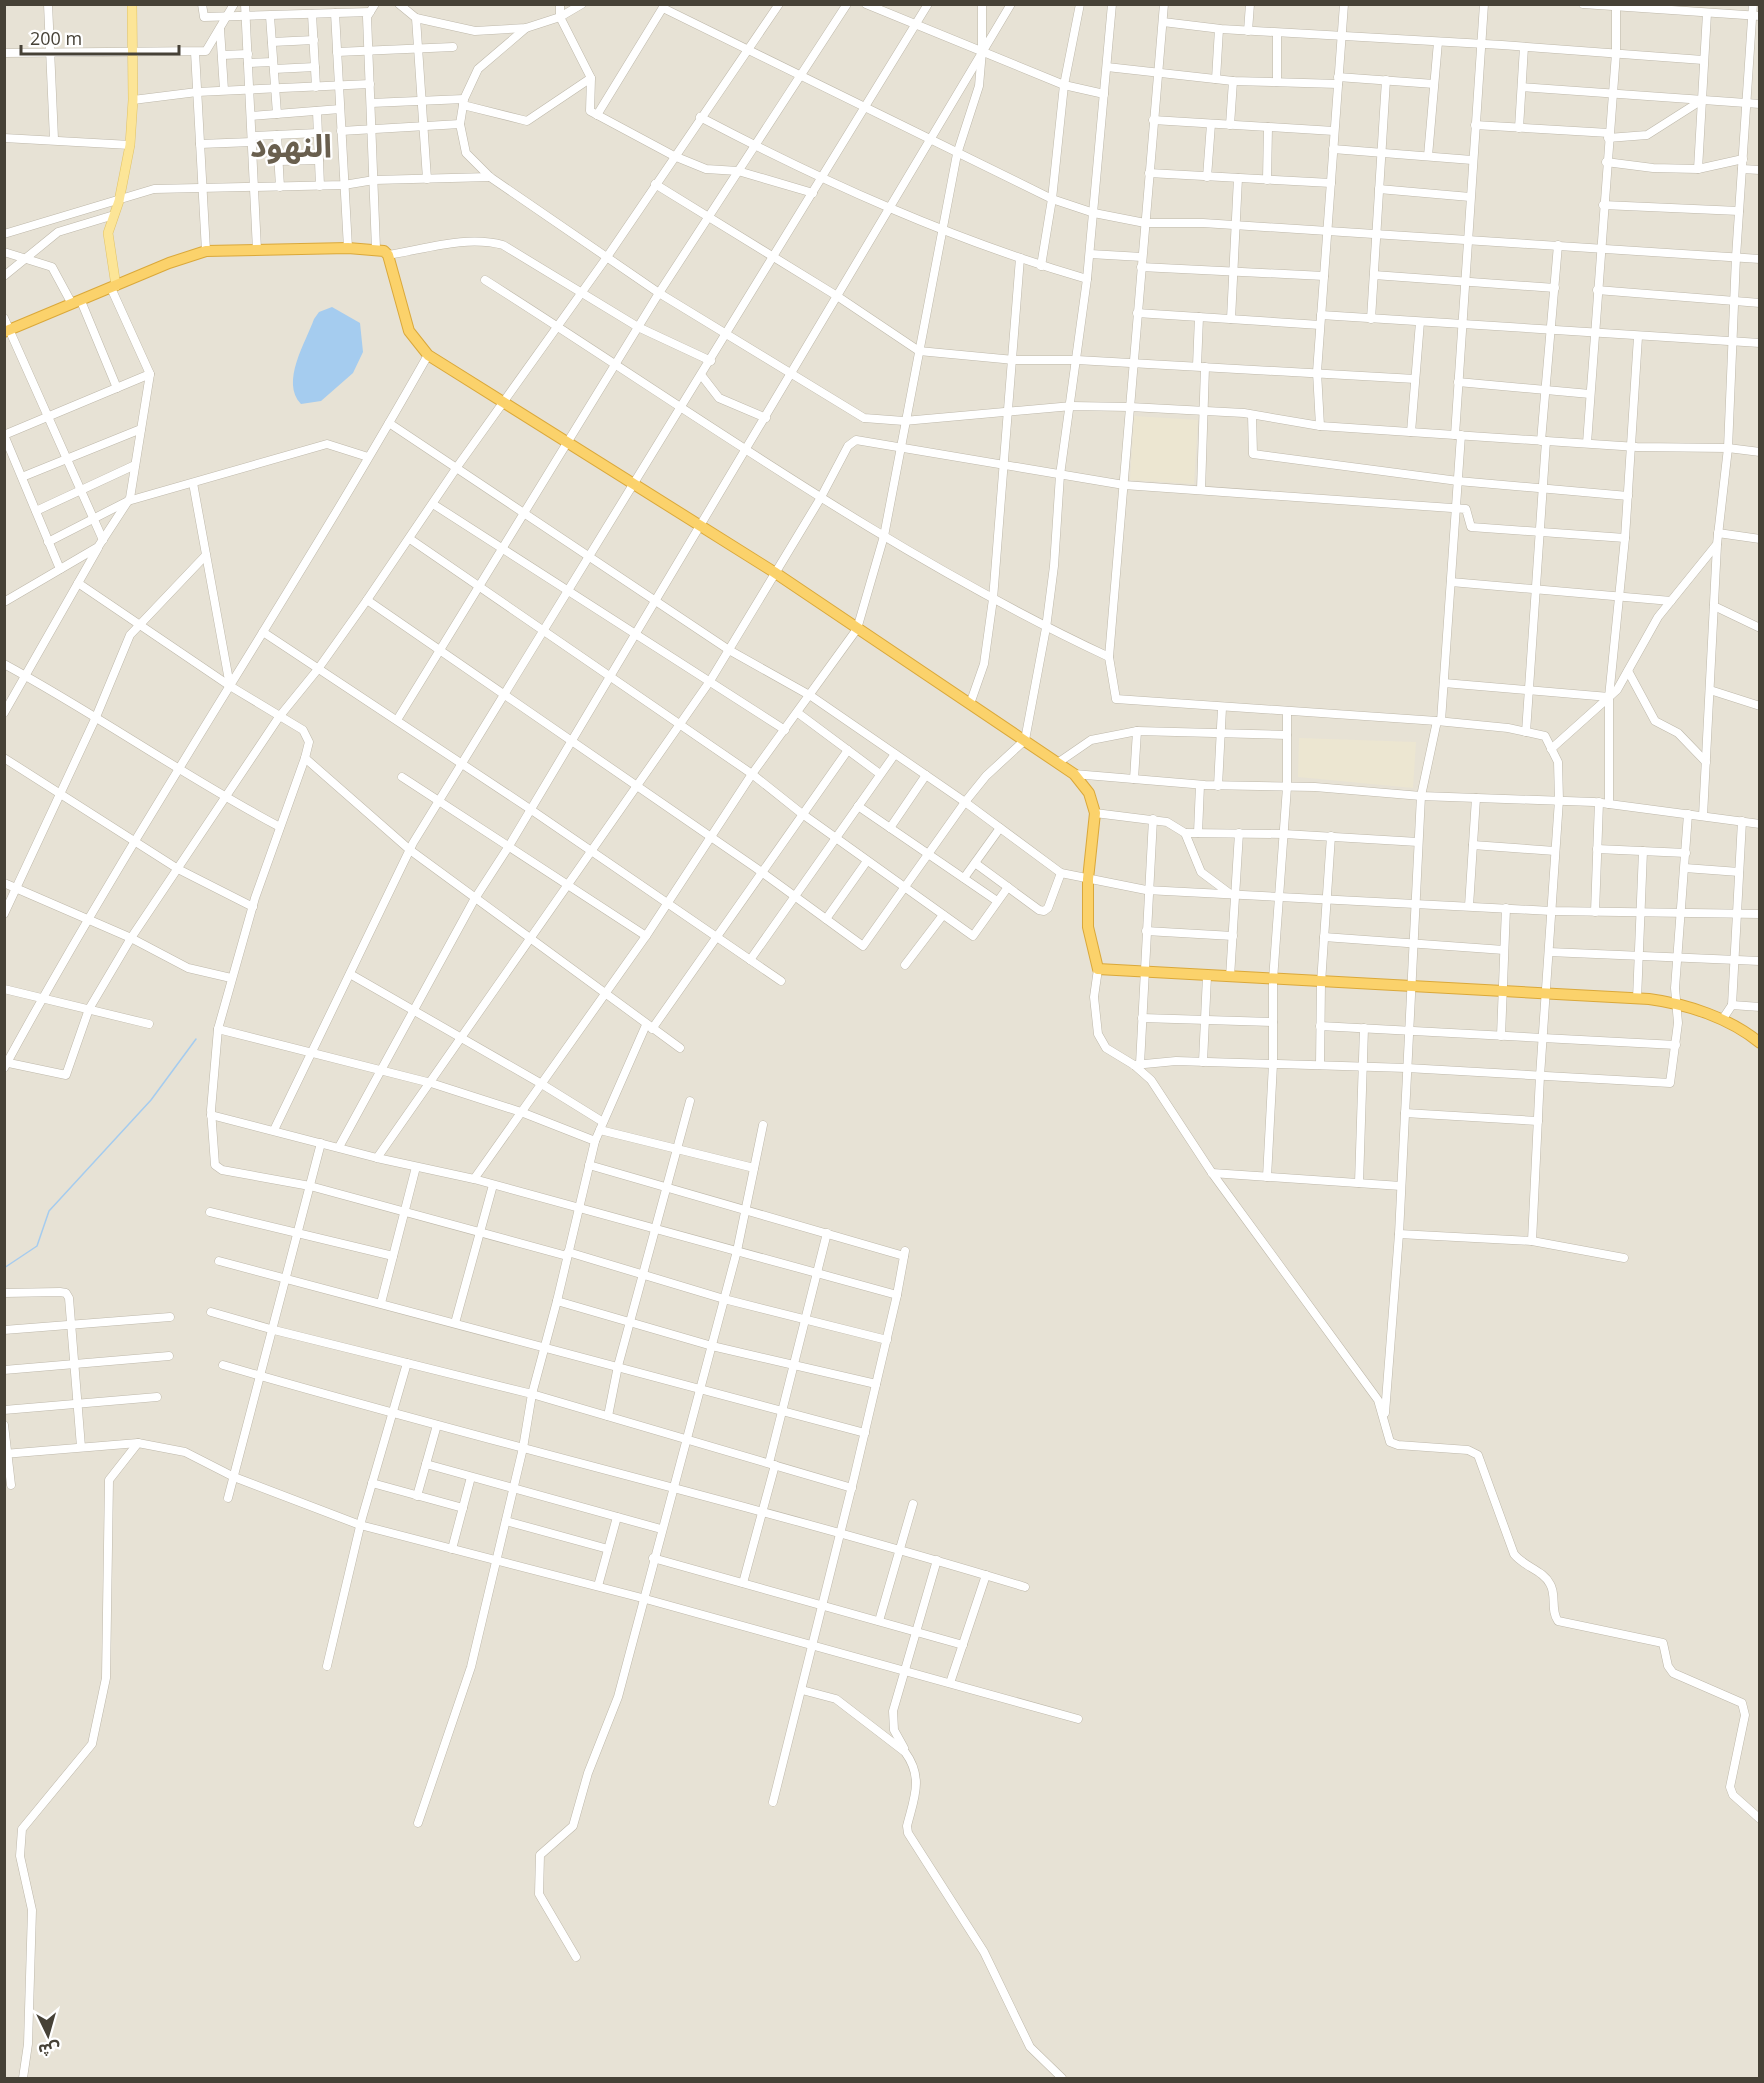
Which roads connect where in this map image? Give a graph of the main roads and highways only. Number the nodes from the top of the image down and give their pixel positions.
1 (132, 4) edge
2 (114, 287) junction
3 (7, 331) edge
4 (1760, 1043) edge

1 - 2 main road
2 - 3 highway
2 - 4 highway

